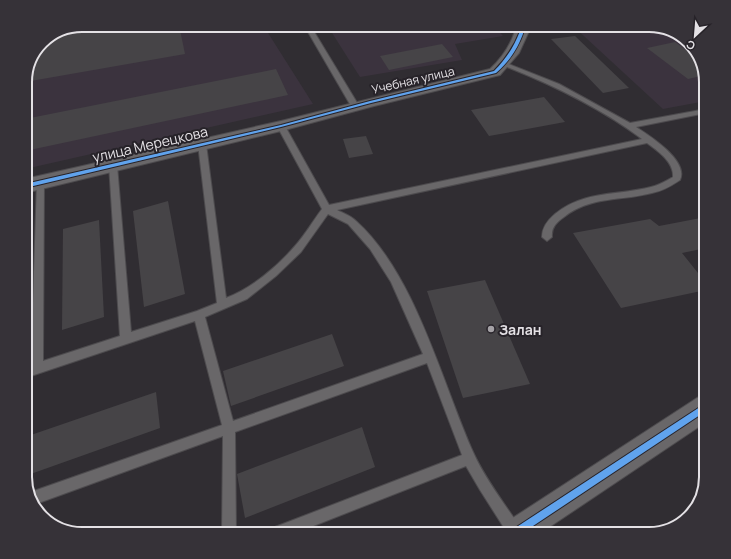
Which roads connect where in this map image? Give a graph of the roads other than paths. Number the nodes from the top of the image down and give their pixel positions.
1 (310, 32) edge
2 (522, 32) edge
3 (504, 64) junction
4 (355, 106) junction
5 (699, 112) edge
6 (280, 126) junction
7 (630, 126) junction
8 (648, 140) junction
9 (202, 144) junction
10 (112, 165) junction
11 (32, 184) edge
12 (327, 209) junction
13 (547, 236) dead end
14 (222, 304) junction
15 (199, 315) junction
16 (126, 340) junction
17 (429, 357) junction
18 (37, 366) junction
19 (32, 368) edge
20 (699, 412) edge
21 (228, 429) junction
22 (469, 459) junction
23 (37, 497) edge
24 (229, 527) edge
25 (293, 527) edge
26 (512, 527) edge
27 (525, 527) edge

1 - 4 lane
2 - 3 street, Учебная улица
3 - 4 street, Учебная улица
3 - 7 lane
4 - 6 street, Учебная улица
5 - 7 lane
6 - 9 street, улица Мерецкова
6 - 12 lane
7 - 8 lane
8 - 12 lane
8 - 13 lane
9 - 10 street, улица Мерецкова
9 - 14 lane
10 - 11 street, улица Мерецкова
10 - 16 lane
11 - 18 lane
12 - 14 lane
12 - 17 lane
14 - 15 lane
15 - 16 lane
15 - 21 lane
16 - 18 lane
17 - 21 lane
17 - 22 lane
18 - 19 lane
20 - 27 street
21 - 23 lane
21 - 24 lane
22 - 25 lane
22 - 26 lane

